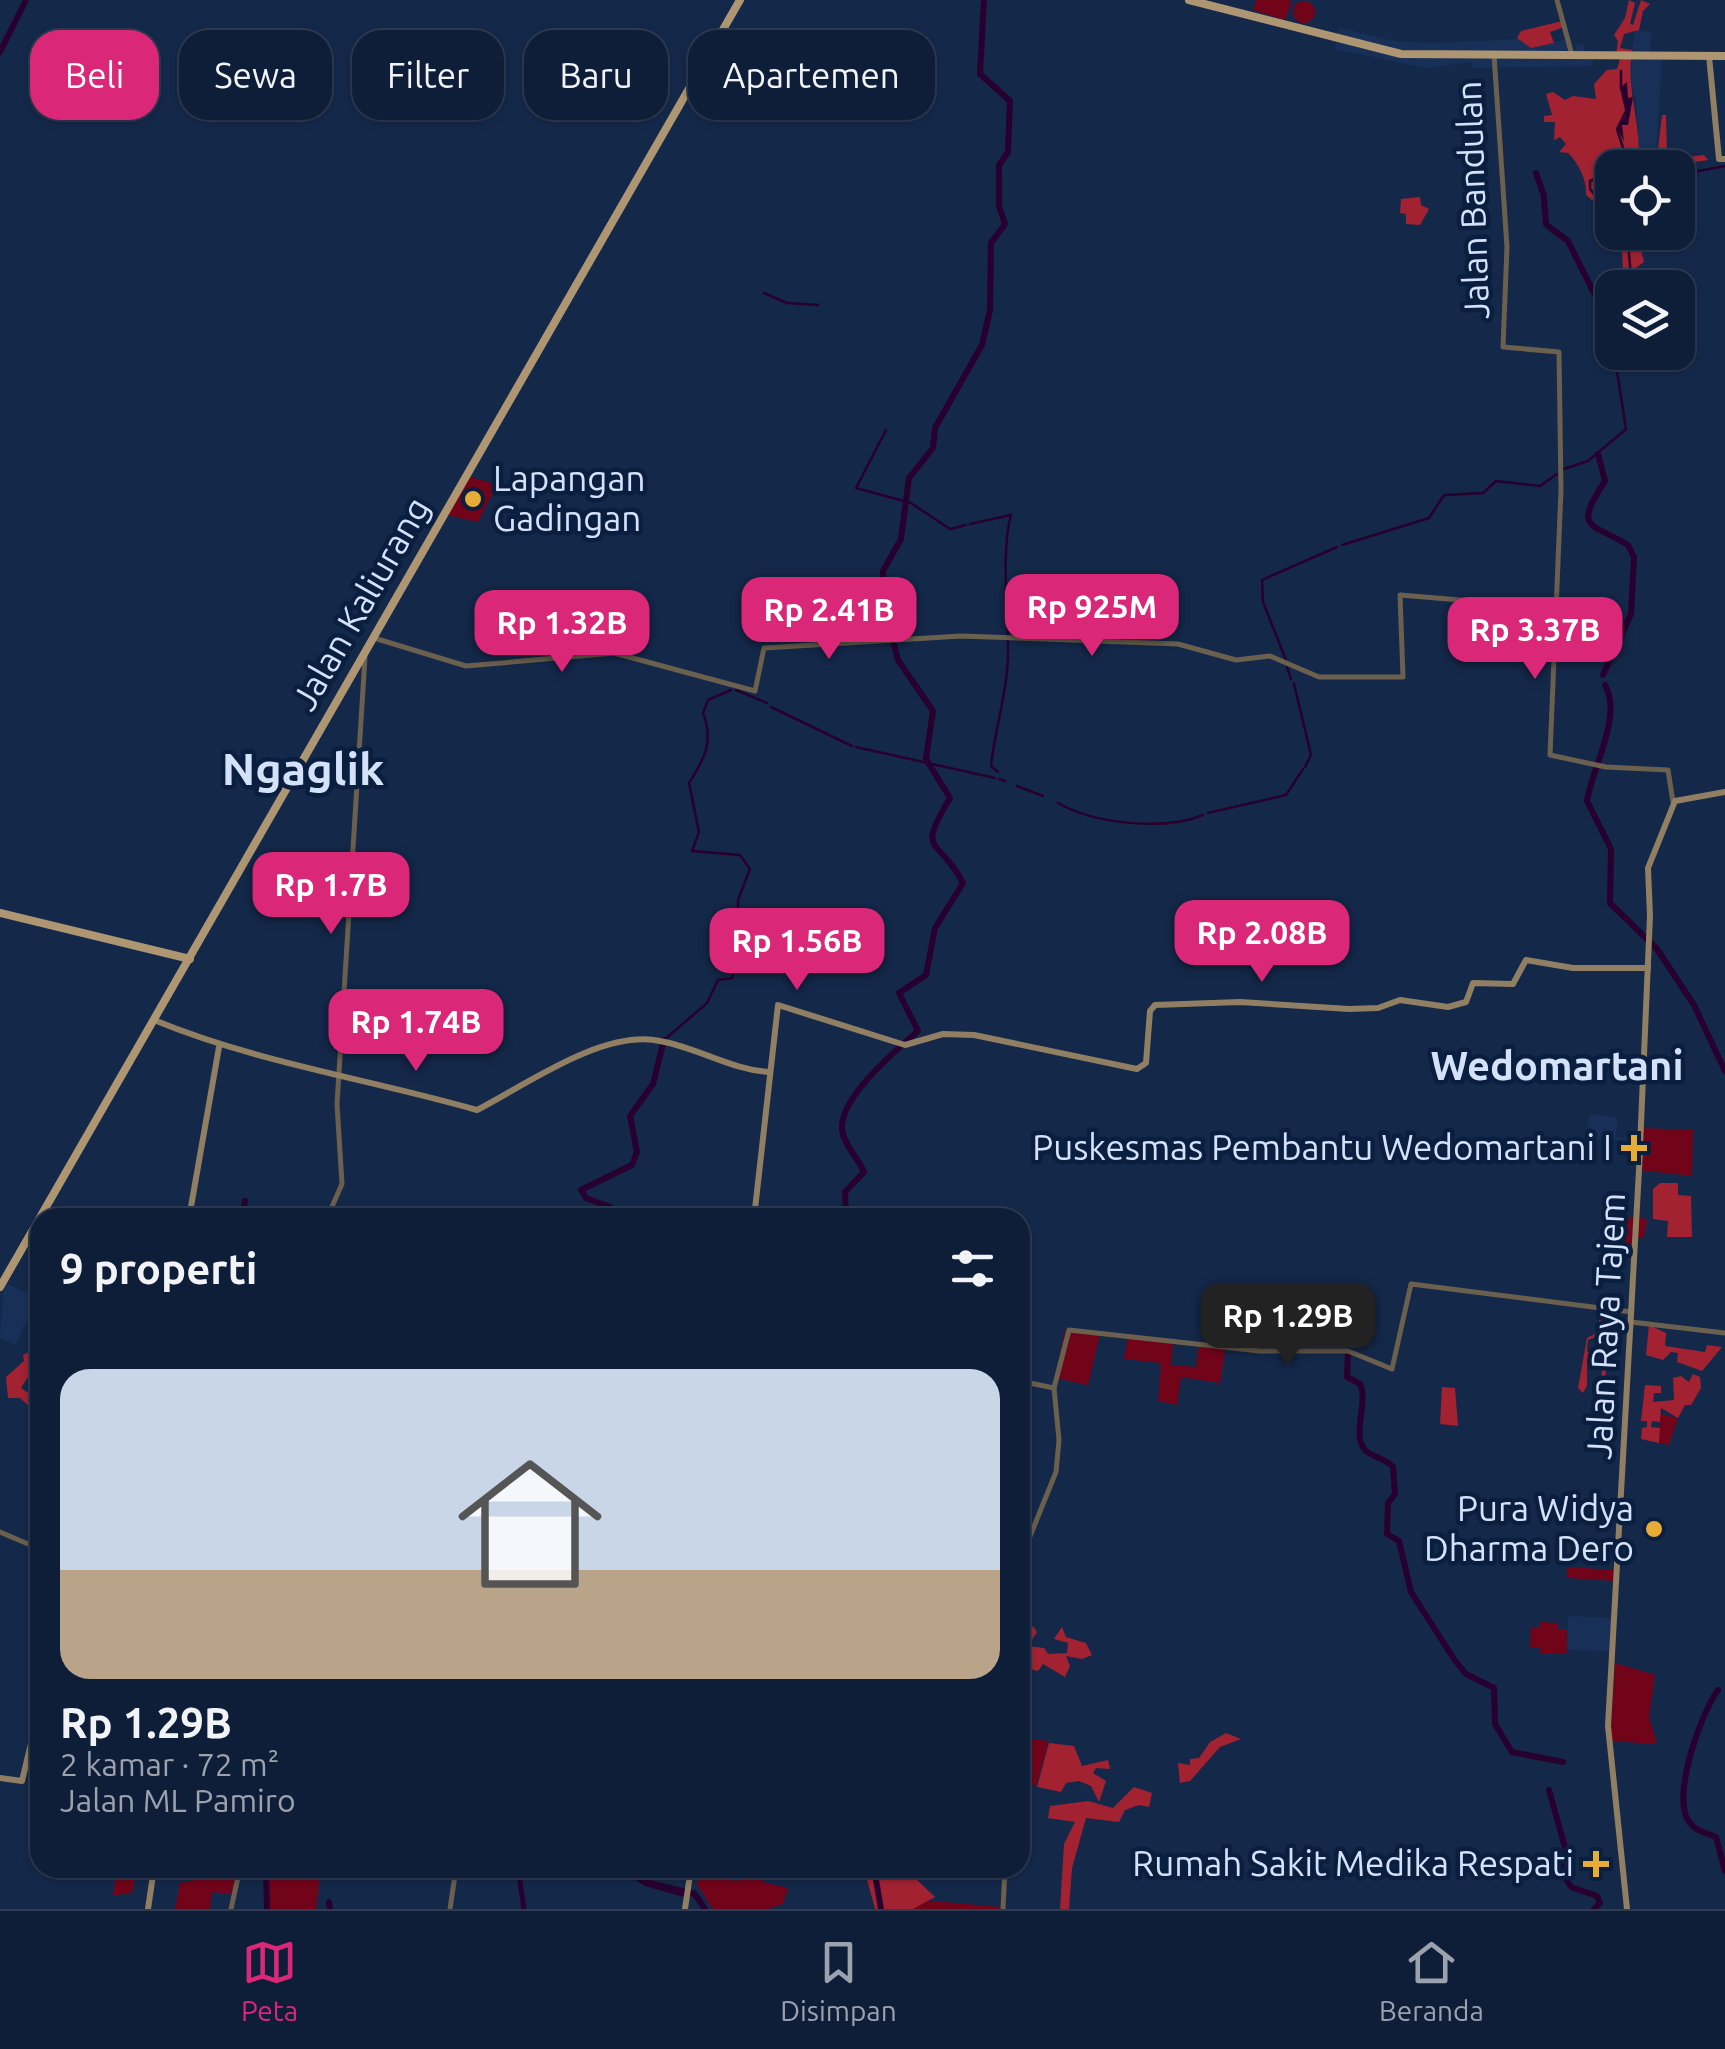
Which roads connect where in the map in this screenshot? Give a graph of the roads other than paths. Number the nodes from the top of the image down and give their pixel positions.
1 (740, 0) edge
2 (1189, 0) edge
3 (1557, 0) edge
4 (1572, 54) junction
5 (1494, 55) junction
6 (1709, 56) junction
7 (1725, 56) edge
8 (1725, 159) edge
9 (1555, 608) junction
10 (374, 638) junction
11 (363, 660) junction
12 (1725, 792) edge
13 (1674, 800) junction
14 (0, 912) edge
15 (190, 959) junction
16 (1645, 970) junction
17 (154, 1020) junction
18 (219, 1047) junction
19 (341, 1072) junction
20 (770, 1072) junction
21 (45, 1208) edge
22 (191, 1208) edge
23 (331, 1208) edge
24 (755, 1208) edge
25 (30, 1234) edge
26 (0, 1287) edge
27 (1632, 1312) junction
28 (1632, 1322) junction
29 (1725, 1333) edge
30 (1030, 1383) edge
31 (1054, 1388) junction
32 (0, 1532) edge
33 (1030, 1536) edge
34 (30, 1544) edge
35 (30, 1741) edge
36 (0, 1778) edge
37 (153, 1878) edge
38 (238, 1878) edge
39 (455, 1878) edge
40 (690, 1878) edge
41 (1005, 1878) edge
42 (148, 1909) edge
43 (231, 1909) edge
44 (450, 1909) edge
45 (685, 1909) edge
46 (1003, 1909) edge
47 (1627, 1909) edge

1 - 10 main road, Jalan Kaliurang
2 - 5 main road
3 - 4 street
4 - 5 main road
4 - 6 main road
5 - 9 street, Jalan Bandulan
6 - 7 main road
6 - 8 main road
9 - 10 street
9 - 13 street
10 - 11 main road, Jalan Kaliurang
11 - 15 main road, Jalan Kaliurang
11 - 19 street
12 - 13 main road
13 - 16 main road, Jalan Raya Tajem
14 - 15 main road
15 - 17 main road, Jalan Kaliurang
16 - 20 main road
16 - 27 main road, Jalan Raya Tajem
17 - 18 main road
17 - 21 main road, Jalan Kaliurang
18 - 19 main road
18 - 22 main road
19 - 20 main road
19 - 23 street
20 - 24 main road
25 - 26 main road, Jalan Kaliurang
27 - 28 main road, Jalan Raya Tajem
27 - 31 street
28 - 29 street
28 - 47 main road, Jalan Raya Tajem
30 - 31 street
31 - 33 street
32 - 34 street
35 - 36 main road
37 - 42 main road
38 - 43 street
39 - 44 street
40 - 45 main road
41 - 46 street

